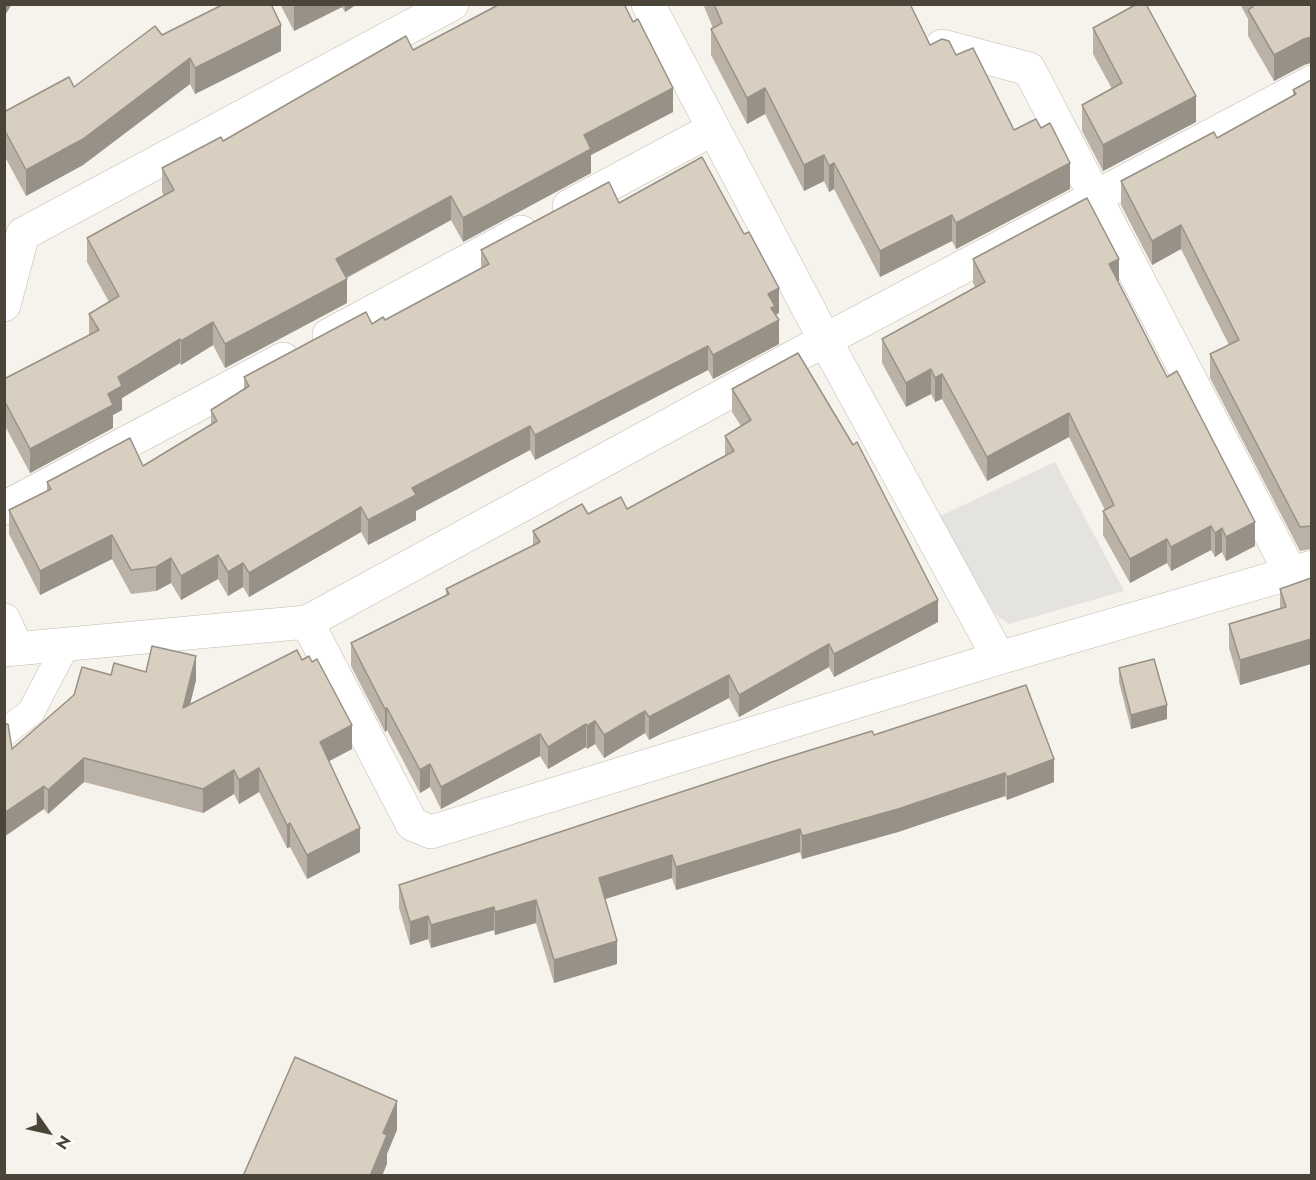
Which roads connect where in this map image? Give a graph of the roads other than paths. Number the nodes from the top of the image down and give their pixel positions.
1 (452, 4) edge
2 (648, 4) edge
3 (942, 46) edge
4 (1311, 82) edge
5 (713, 129) junction
6 (1097, 196) junction
7 (4, 305) edge
8 (825, 340) junction
9 (4, 508) edge
10 (1301, 570) edge
11 (4, 620) edge
12 (307, 622) junction
13 (66, 645) junction
14 (11, 650) edge
15 (999, 658) junction
16 (4, 733) edge

1 - 7 street
2 - 5 street
3 - 6 street
4 - 6 street
5 - 8 street
5 - 9 street
6 - 8 street
6 - 10 street
8 - 12 street
8 - 15 street
10 - 15 street
11 - 14 street
12 - 13 street
12 - 15 street
13 - 14 street
13 - 16 lane

